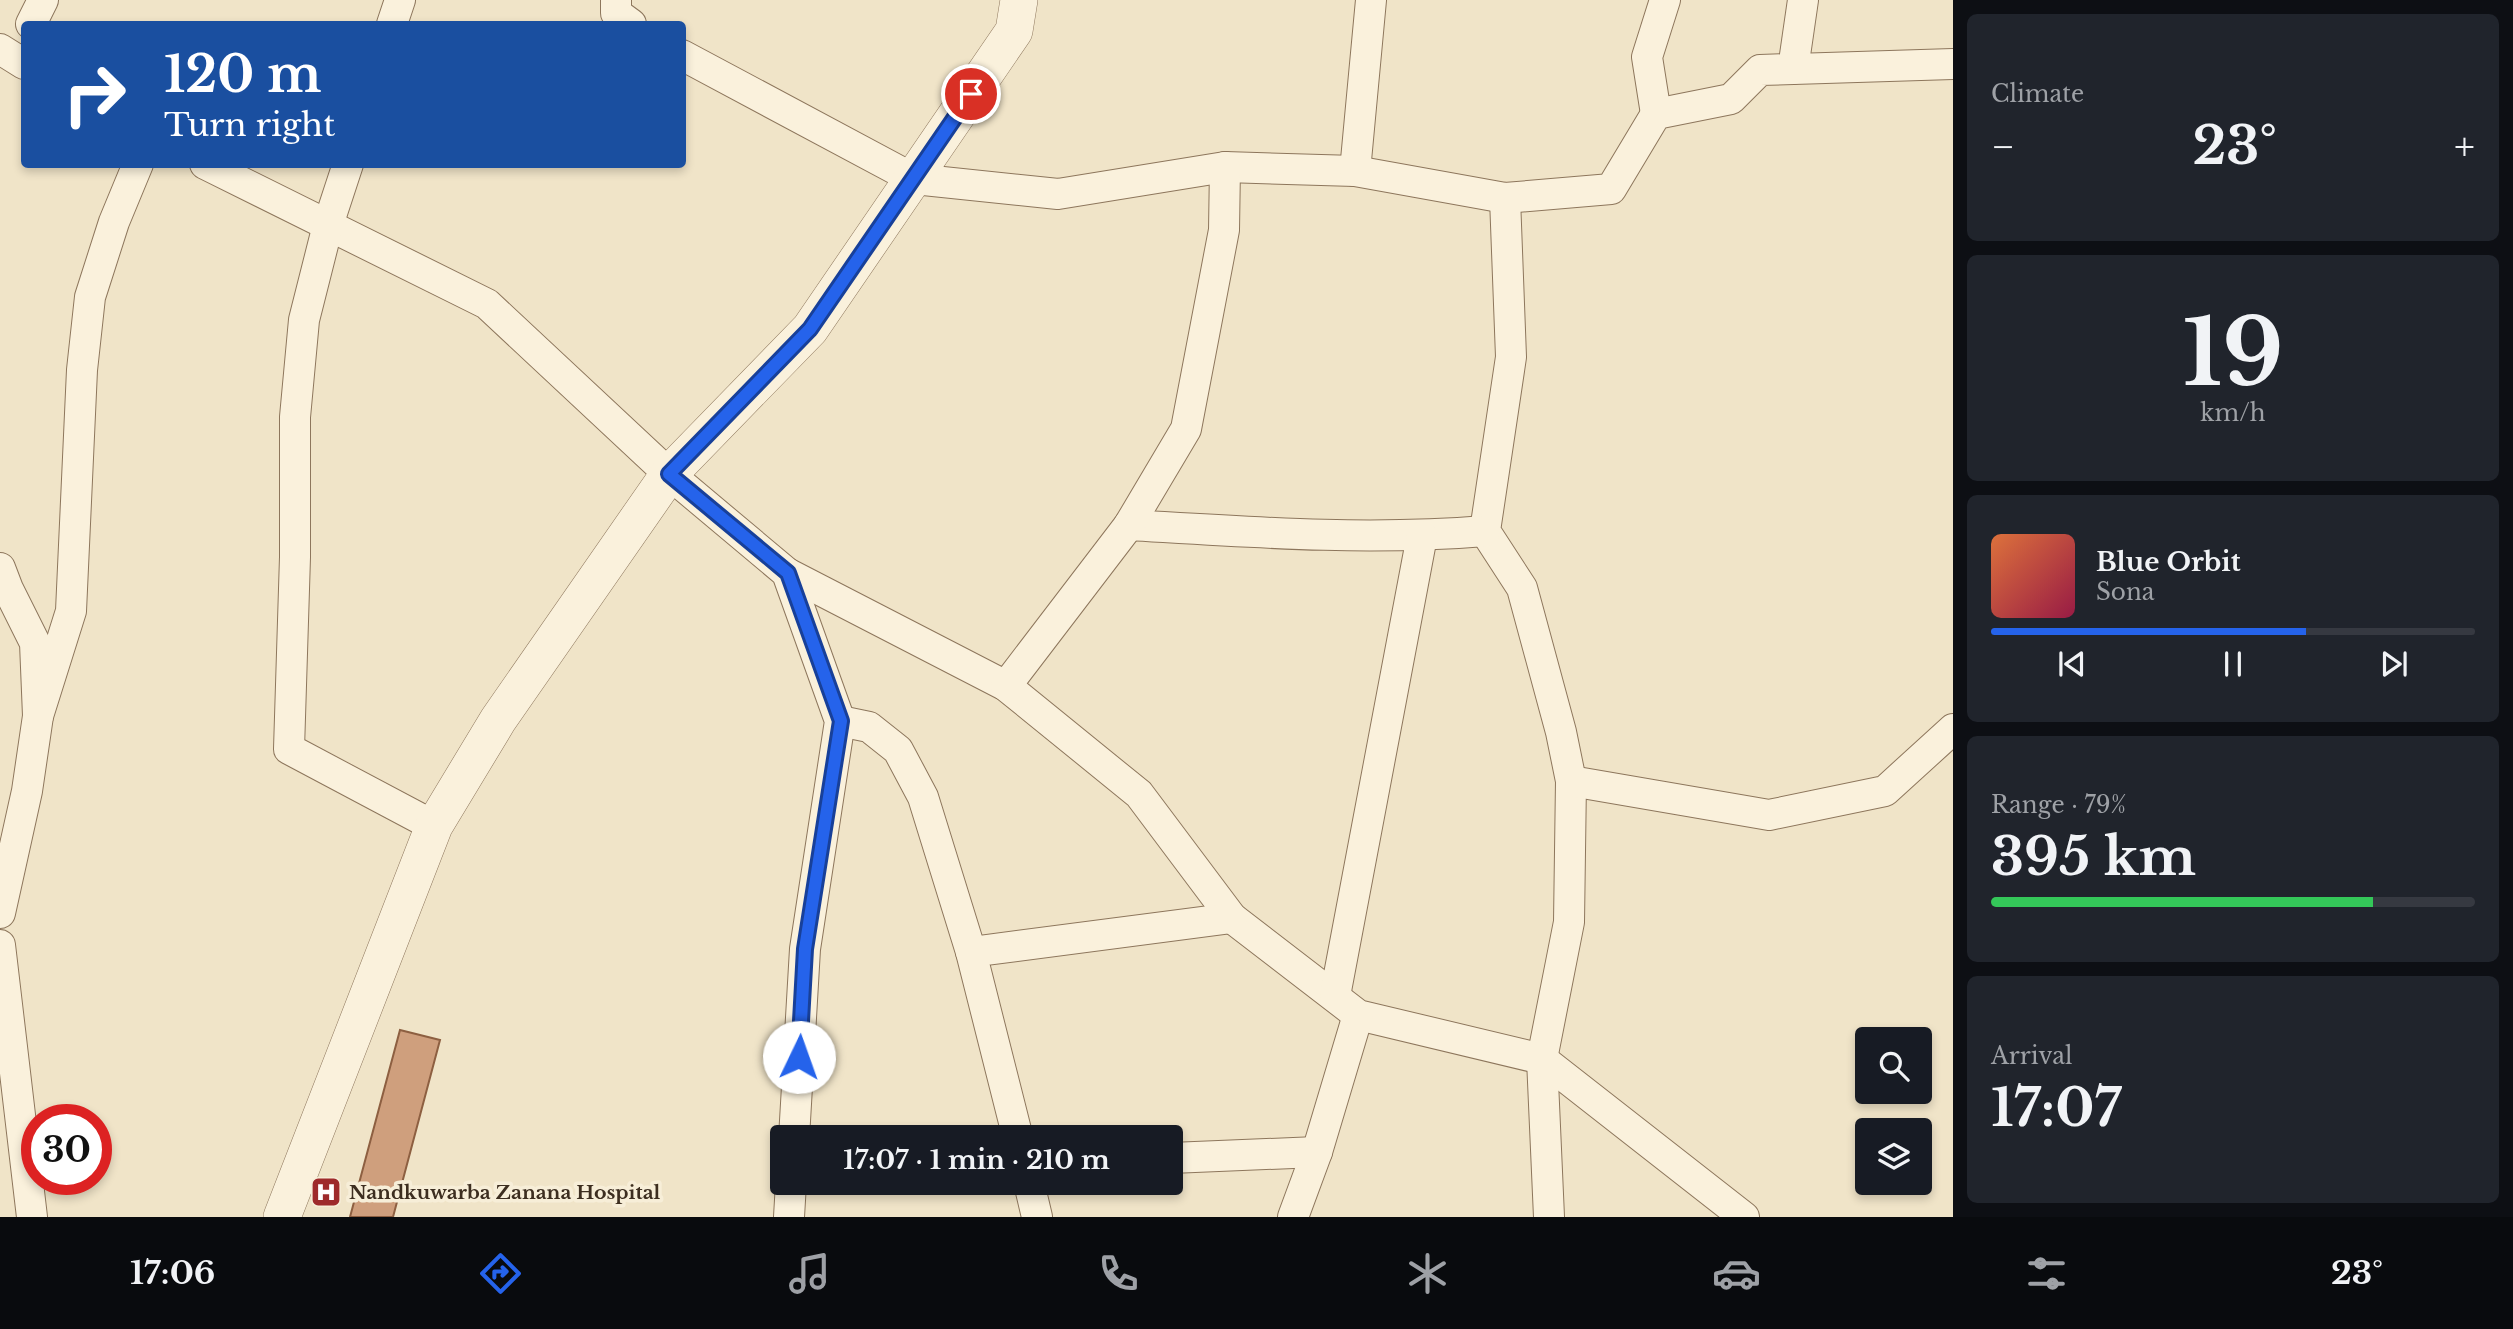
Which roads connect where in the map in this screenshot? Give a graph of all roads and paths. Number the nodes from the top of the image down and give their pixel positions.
1 (43, 0) edge
2 (400, 0) edge
3 (616, 0) edge
4 (1019, 0) edge
5 (1371, 0) edge
6 (1665, 0) edge
7 (1802, 0) edge
8 (32, 21) edge
9 (393, 21) edge
10 (627, 21) edge
11 (686, 57) edge
12 (1953, 65) edge
13 (1793, 69) junction
14 (1656, 114) junction
15 (1225, 167) junction
16 (136, 168) edge
17 (213, 168) edge
18 (347, 168) edge
19 (1355, 171) junction
20 (914, 179) junction
21 (1505, 198) junction
22 (328, 225) junction
23 (669, 474) junction
24 (1129, 525) junction
25 (1485, 531) junction
26 (1422, 536) junction
27 (0, 568) edge
28 (788, 573) junction
29 (1006, 686) junction
30 (38, 716) junction
31 (841, 721) junction
32 (1953, 729) edge
33 (1572, 781) junction
34 (434, 825) junction
35 (0, 913) edge
36 (1232, 918) junction
37 (0, 945) edge
38 (971, 952) junction
39 (1335, 996) junction
40 (1358, 1015) junction
41 (1542, 1059) junction
42 (795, 1125) edge
43 (1015, 1125) edge
44 (1317, 1152) junction
45 (1183, 1158) edge
46 (790, 1195) edge
47 (1032, 1195) edge
48 (32, 1217) edge
49 (282, 1217) edge
50 (789, 1217) edge
51 (1037, 1217) edge
52 (1293, 1217) edge
53 (1549, 1217) edge
54 (1744, 1217) edge

1 - 8 street
2 - 9 street
3 - 10 street
4 - 20 street
5 - 19 street
6 - 14 street
7 - 13 street
11 - 20 street
12 - 13 street
13 - 14 street
14 - 21 street
15 - 19 street
15 - 20 street
15 - 24 street
16 - 30 street
17 - 22 street
18 - 22 street
19 - 21 street
20 - 23 street
21 - 25 street
22 - 23 street
22 - 34 street
23 - 28 street
23 - 34 street
24 - 26 street
24 - 29 street
25 - 26 street
25 - 33 street
26 - 39 street
27 - 30 street
28 - 29 street
28 - 31 street
29 - 36 street
30 - 35 street
31 - 38 street
31 - 42 street
32 - 33 street
33 - 41 street
34 - 49 street
36 - 38 street
36 - 39 street
37 - 48 street
38 - 43 street
39 - 40 street
40 - 41 street
40 - 44 street
41 - 53 street
41 - 54 street
44 - 45 street
44 - 52 street
46 - 50 street
47 - 51 street

